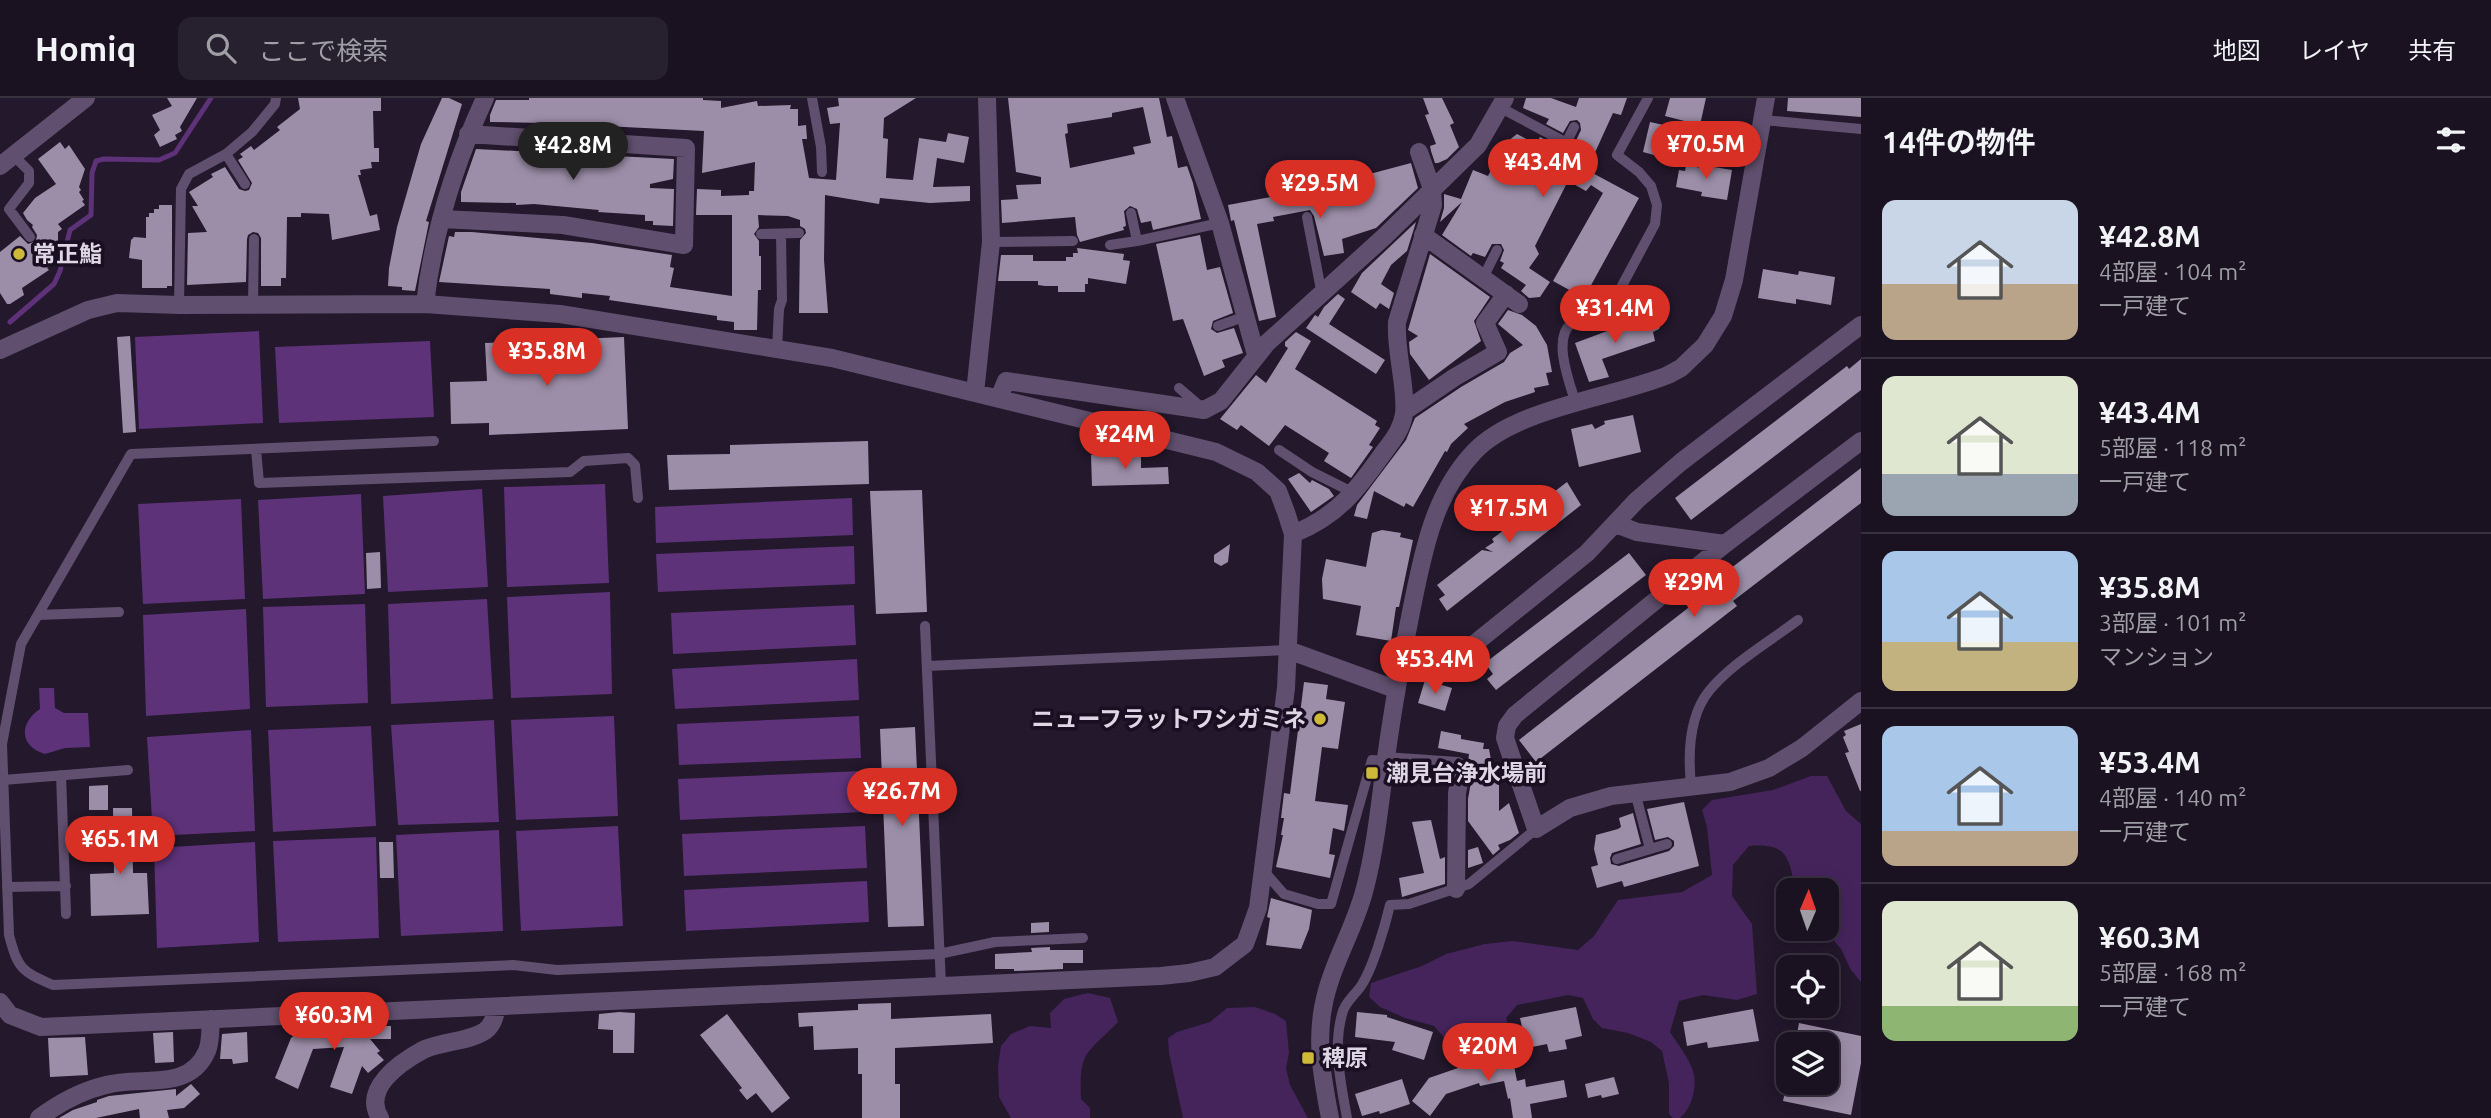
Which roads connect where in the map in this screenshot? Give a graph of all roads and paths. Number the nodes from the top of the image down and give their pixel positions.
1 (86, 98) edge
2 (276, 98) edge
3 (485, 98) edge
4 (812, 98) edge
5 (987, 98) edge
6 (1175, 98) edge
7 (1648, 98) edge
8 (1766, 98) edge
9 (1503, 103) edge
10 (1763, 120) junction
11 (1574, 127) dead end
12 (1861, 129) edge
13 (468, 134) junction
14 (1566, 142) junction
15 (1419, 152) dead end
16 (226, 154) junction
17 (1559, 158) dead end
18 (7, 161) edge
19 (822, 172) dead end
20 (245, 184) dead end
21 (1432, 189) junction
22 (1131, 213) dead end
23 (1307, 217) dead end
24 (442, 219) junction
25 (1220, 223) junction
26 (799, 233) dead end
27 (761, 234) dead end
28 (781, 234) junction
29 (1423, 235) junction
30 (30, 237) dead end
31 (254, 239) dead end
32 (1073, 241) dead end
33 (1137, 241) junction
34 (991, 242) junction
35 (1110, 245) dead end
36 (1496, 250) dead end
37 (1483, 278) junction
38 (1322, 295) junction
39 (425, 304) junction
40 (179, 305) junction
41 (253, 305) junction
42 (1245, 316) junction
43 (1861, 325) edge
44 (1218, 326) dead end
45 (2, 344) edge
46 (777, 349) junction
47 (1256, 355) junction
48 (1179, 388) dead end
49 (975, 393) junction
50 (999, 398) junction
51 (1576, 404) junction
52 (1204, 410) junction
53 (1405, 411) junction
54 (434, 441) dead end
55 (1861, 441) edge
56 (256, 449) junction
57 (1279, 450) dead end
58 (1355, 493) junction
59 (638, 498) dead end
60 (1616, 524) junction
61 (1293, 534) junction
62 (1725, 544) junction
63 (119, 612) dead end
64 (38, 615) junction
65 (1798, 620) dead end
66 (925, 626) dead end
67 (1288, 650) junction
68 (1403, 653) junction
69 (927, 666) junction
70 (1395, 689) junction
71 (1861, 701) edge
72 (1385, 761) junction
73 (128, 770) dead end
74 (61, 775) junction
75 (3, 779) junction
76 (1691, 785) junction
77 (1635, 792) junction
78 (1536, 829) junction
79 (1667, 844) dead end
80 (1650, 849) junction
81 (1617, 859) dead end
82 (1262, 869) junction
83 (66, 886) junction
84 (7, 887) junction
85 (1456, 889) junction
86 (66, 914) dead end
87 (1083, 938) dead end
88 (939, 954) junction
89 (941, 985) junction
90 (0, 1002) edge
91 (497, 1007) junction
92 (211, 1019) junction
93 (39, 1118) edge
94 (380, 1118) edge
95 (1330, 1118) edge
96 (1347, 1118) edge

1 - 18 street
2 - 16 lane
3 - 13 street
4 - 19 lane
5 - 34 street
6 - 25 street
7 - 51 lane
8 - 10 street
9 - 14 lane
9 - 21 street
10 - 12 lane
10 - 51 street
11 - 14 lane
13 - 24 street
13 - 24 street
14 - 17 lane
15 - 21 street
16 - 20 lane
16 - 40 lane
18 - 30 lane
21 - 29 street
21 - 38 street
22 - 33 lane
23 - 38 lane
24 - 39 street
25 - 33 lane
25 - 42 street
26 - 28 lane
27 - 28 lane
28 - 46 lane
29 - 37 street
29 - 53 street
31 - 41 lane
32 - 34 lane
33 - 35 lane
34 - 49 street
36 - 37 lane
37 - 53 street
38 - 47 street
39 - 41 street
39 - 46 street
40 - 41 street
40 - 45 street
42 - 44 lane
42 - 47 street
43 - 60 street
46 - 49 street
47 - 52 street
48 - 52 lane
49 - 50 street
50 - 52 street
50 - 61 street
51 - 68 street
53 - 58 street
54 - 56 lane
55 - 62 street
56 - 59 lane
56 - 64 lane
57 - 58 lane
58 - 61 street
60 - 62 street
60 - 68 street
61 - 67 street
62 - 78 street
63 - 64 lane
64 - 75 lane
65 - 76 lane
66 - 69 lane
67 - 69 lane
67 - 70 street
67 - 82 street
68 - 70 street
69 - 88 lane
70 - 72 street
71 - 76 street
72 - 82 lane
72 - 85 street
72 - 95 street
73 - 74 lane
74 - 75 lane
74 - 83 lane
75 - 84 lane
76 - 77 street
77 - 78 street
77 - 80 lane
78 - 85 lane
79 - 80 lane
80 - 81 lane
82 - 89 street
83 - 84 lane
83 - 86 lane
84 - 88 lane
85 - 96 lane
87 - 88 lane
88 - 89 lane
89 - 91 street
90 - 92 street
91 - 92 street
91 - 94 street
92 - 93 street

